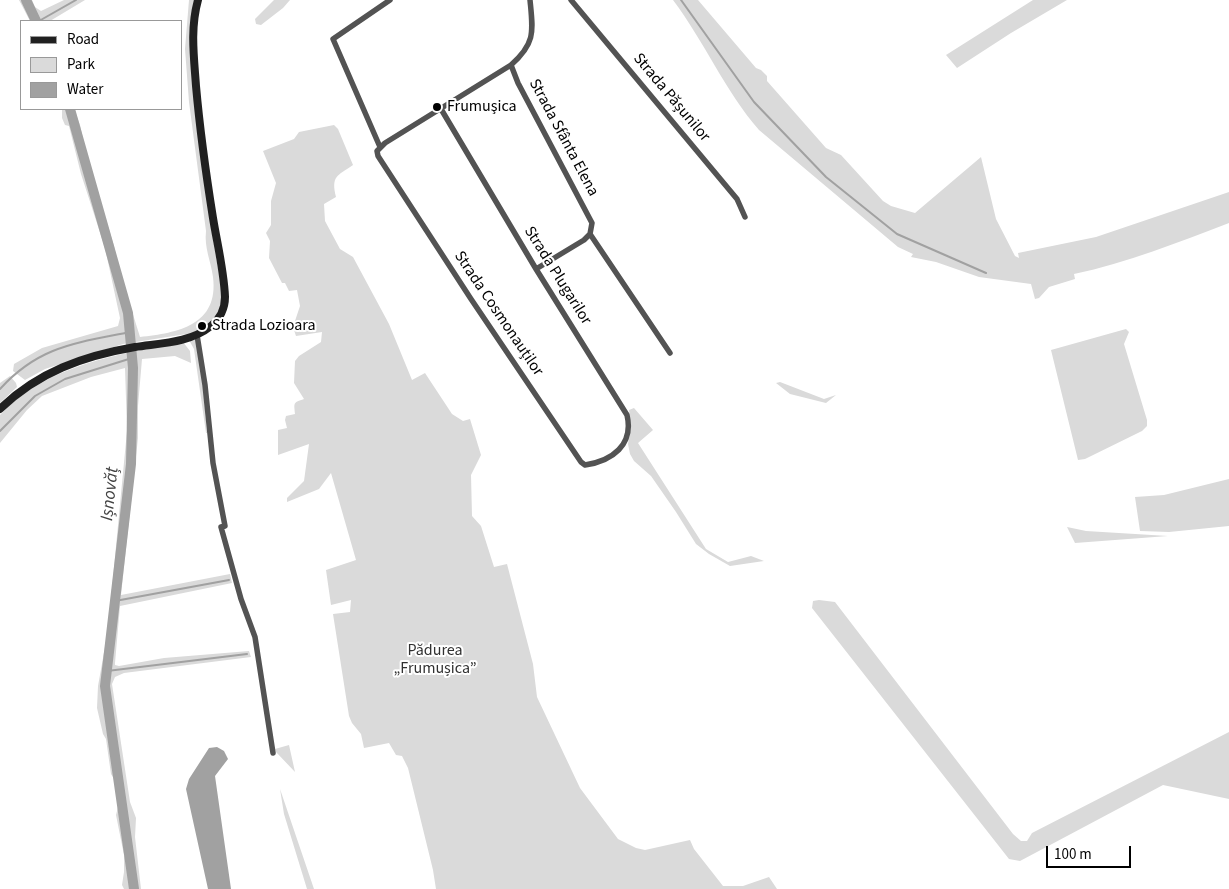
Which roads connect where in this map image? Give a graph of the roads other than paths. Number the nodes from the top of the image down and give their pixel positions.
1 (198, 0) edge
2 (390, 0) edge
3 (530, 0) edge
4 (571, 0) edge
5 (511, 65) junction
6 (440, 109) junction
7 (379, 149) junction
8 (745, 217) dead end
9 (590, 234) junction
10 (536, 269) junction
11 (197, 335) junction
12 (670, 353) dead end
13 (0, 409) edge
14 (611, 457) joint
15 (273, 753) dead end

1 - 11 street
2 - 7 street, Strada Cosmonauților
3 - 5 street
4 - 8 street, Strada Pășunilor
5 - 6 street
5 - 9 street, Strada Sfânta Elena
6 - 7 street
6 - 10 street, Strada Plugarilor
7 - 14 street, Strada Cosmonauților
9 - 10 street
9 - 12 street
10 - 14 street, Strada Plugarilor
11 - 13 street
11 - 15 street

